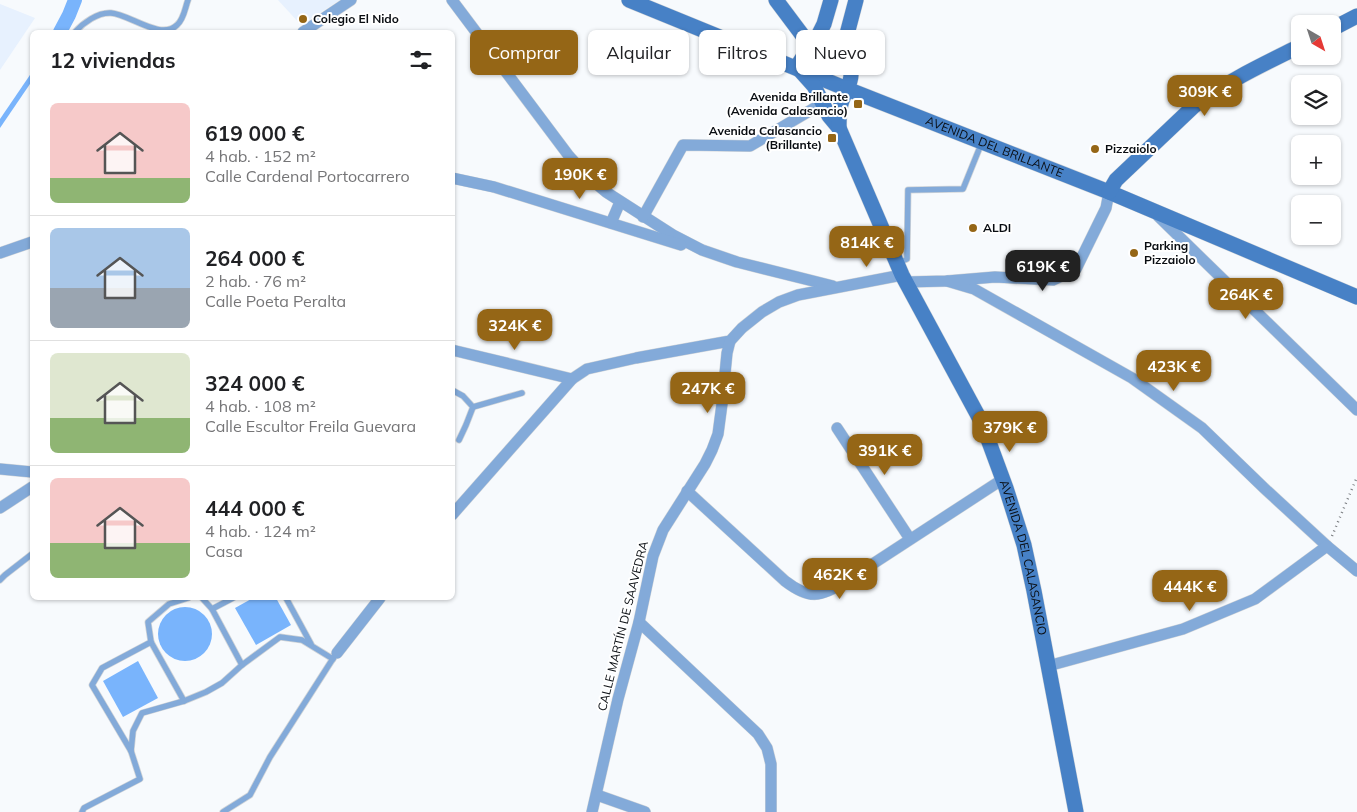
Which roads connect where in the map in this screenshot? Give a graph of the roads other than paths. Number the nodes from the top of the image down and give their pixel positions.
1 (188, 0) edge
2 (351, 0) edge
3 (452, 0) edge
4 (629, 0) edge
5 (776, 0) edge
6 (831, 0) edge
7 (856, 0) edge
8 (1357, 16) edge
9 (1341, 24) edge
10 (78, 30) edge
11 (167, 30) edge
12 (167, 30) edge
13 (309, 30) edge
14 (798, 30) edge
15 (821, 30) edge
16 (848, 30) edge
17 (1291, 51) edge
18 (796, 67) edge
19 (804, 75) edge
20 (815, 75) edge
21 (852, 75) edge
22 (847, 89) junction
23 (822, 103) junction
24 (839, 128) junction
25 (982, 142) junction
26 (455, 179) edge
27 (1109, 192) junction
28 (620, 202) junction
29 (1154, 211) junction
30 (643, 216) junction
31 (611, 223) junction
32 (30, 243) edge
33 (702, 250) junction
34 (0, 253) edge
35 (902, 273) junction
36 (947, 281) junction
37 (837, 287) junction
38 (1357, 297) edge
39 (730, 342) junction
40 (455, 351) edge
41 (572, 379) junction
42 (455, 392) edge
43 (522, 393) dead end
44 (473, 406) junction
45 (1357, 410) edge
46 (838, 428) dead end
47 (459, 440) dead end
48 (0, 469) edge
49 (30, 472) edge
50 (1003, 479) junction
51 (30, 488) edge
52 (687, 491) junction
53 (0, 508) edge
54 (455, 512) edge
55 (910, 539) junction
56 (1328, 546) junction
57 (30, 556) edge
58 (1357, 570) edge
59 (0, 580) edge
60 (182, 600) edge
61 (204, 600) edge
62 (228, 600) edge
63 (287, 600) edge
64 (378, 600) edge
65 (212, 609) junction
66 (639, 622) junction
67 (151, 642) junction
68 (312, 646) junction
69 (335, 656) junction
70 (242, 665) junction
71 (1048, 666) junction
72 (184, 700) junction
73 (131, 751) junction
74 (597, 794) junction
75 (82, 812) edge
76 (222, 812) edge
77 (592, 812) edge
78 (645, 812) edge
79 (771, 812) edge
80 (1076, 812) edge

1 - 11 lane
2 - 13 street
3 - 28 street
4 - 18 street, AVENIDA DEL BRILLANTE
5 - 14 street
6 - 15 street
7 - 16 street
8 - 9 street
10 - 12 lane
17 - 27 street
19 - 23 street, AVENIDA DEL CALASANCIO
20 - 22 street, AVENIDA DEL BRILLANTE
21 - 22 street, AVENIDA DEL CALASANCIO
22 - 24 street, AVENIDA DEL CALASANCIO
22 - 25 street, AVENIDA DEL BRILLANTE
23 - 24 street, AVENIDA DEL CALASANCIO
23 - 30 street
24 - 35 street, AVENIDA DEL CALASANCIO
25 - 27 street, AVENIDA DEL BRILLANTE
25 - 35 lane
26 - 31 street
27 - 29 street, AVENIDA DEL BRILLANTE
27 - 36 street
28 - 30 street
28 - 31 street
29 - 38 street, AVENIDA DEL BRILLANTE
29 - 45 street
30 - 33 street
31 - 33 street
32 - 34 street
33 - 37 street
35 - 36 street
35 - 37 street
35 - 50 street, AVENIDA DEL CALASANCIO
36 - 56 street
37 - 39 street
39 - 41 street
39 - 52 street, CALLE MARTÍN DE SAAVEDRA
40 - 41 street
41 - 54 street
42 - 44 lane
43 - 44 lane
44 - 47 lane
46 - 55 street
48 - 49 street
50 - 55 street
50 - 71 street, AVENIDA DEL CALASANCIO
51 - 53 street
52 - 55 street
52 - 66 street, CALLE MARTÍN DE SAAVEDRA
56 - 58 street
56 - 71 street
57 - 59 lane
60 - 67 lane
61 - 65 lane
62 - 65 lane
63 - 68 lane
64 - 69 street
65 - 70 lane
66 - 74 street, CALLE MARTÍN DE SAAVEDRA
66 - 79 street
67 - 72 lane
67 - 73 lane
68 - 69 lane
68 - 70 lane
69 - 76 lane
70 - 72 lane
71 - 80 street, AVENIDA DEL CALASANCIO
72 - 73 lane
73 - 75 lane
74 - 77 street, CALLE MARTÍN DE SAAVEDRA
74 - 78 street

